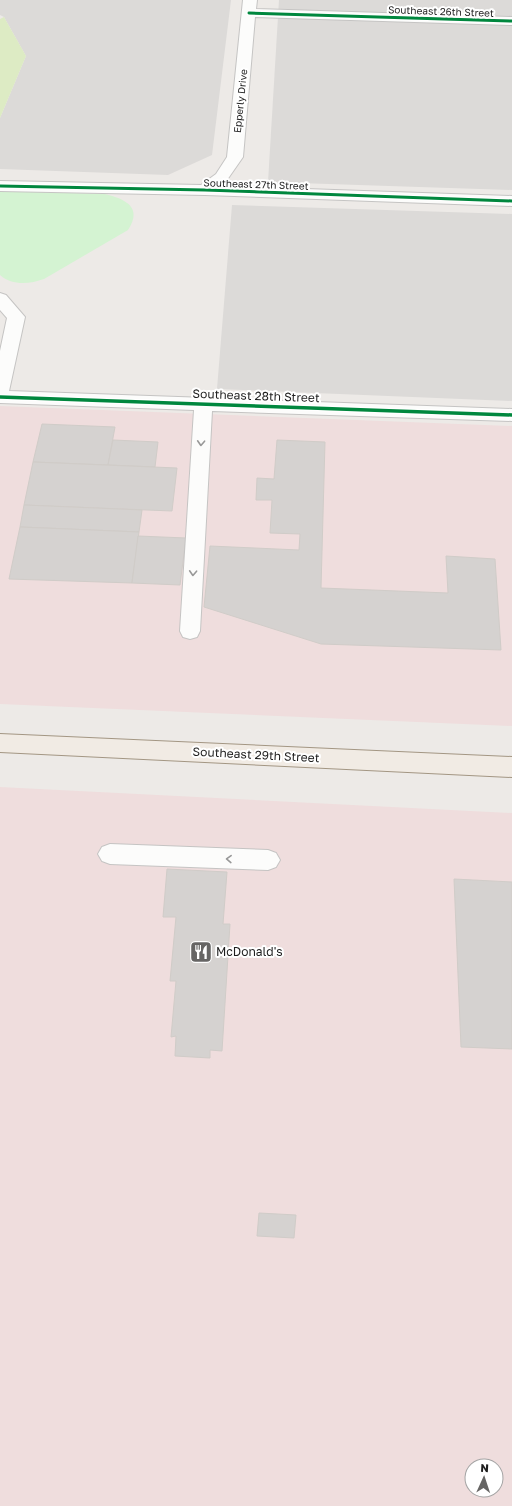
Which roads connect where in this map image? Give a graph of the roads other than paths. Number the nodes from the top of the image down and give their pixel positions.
1 (250, 7) edge
2 (512, 21) edge
3 (0, 186) edge
4 (205, 190) junction
5 (512, 201) edge
6 (0, 299) edge
7 (0, 392) edge
8 (0, 397) edge
9 (203, 404) junction
10 (512, 415) edge
11 (190, 631) dead end
12 (0, 743) edge
13 (512, 767) edge
14 (110, 854) dead end
15 (268, 860) dead end

1 - 2 street, Southeast 26th Street
1 - 4 street, Epperly Drive
3 - 4 street, Southeast 27th Street
4 - 5 street, Southeast 27th Street
6 - 7 street
8 - 9 street, Southeast 28th Street
9 - 10 street, Southeast 28th Street
9 -> 11 street
12 - 13 main road, Southeast 29th Street
15 -> 14 street

